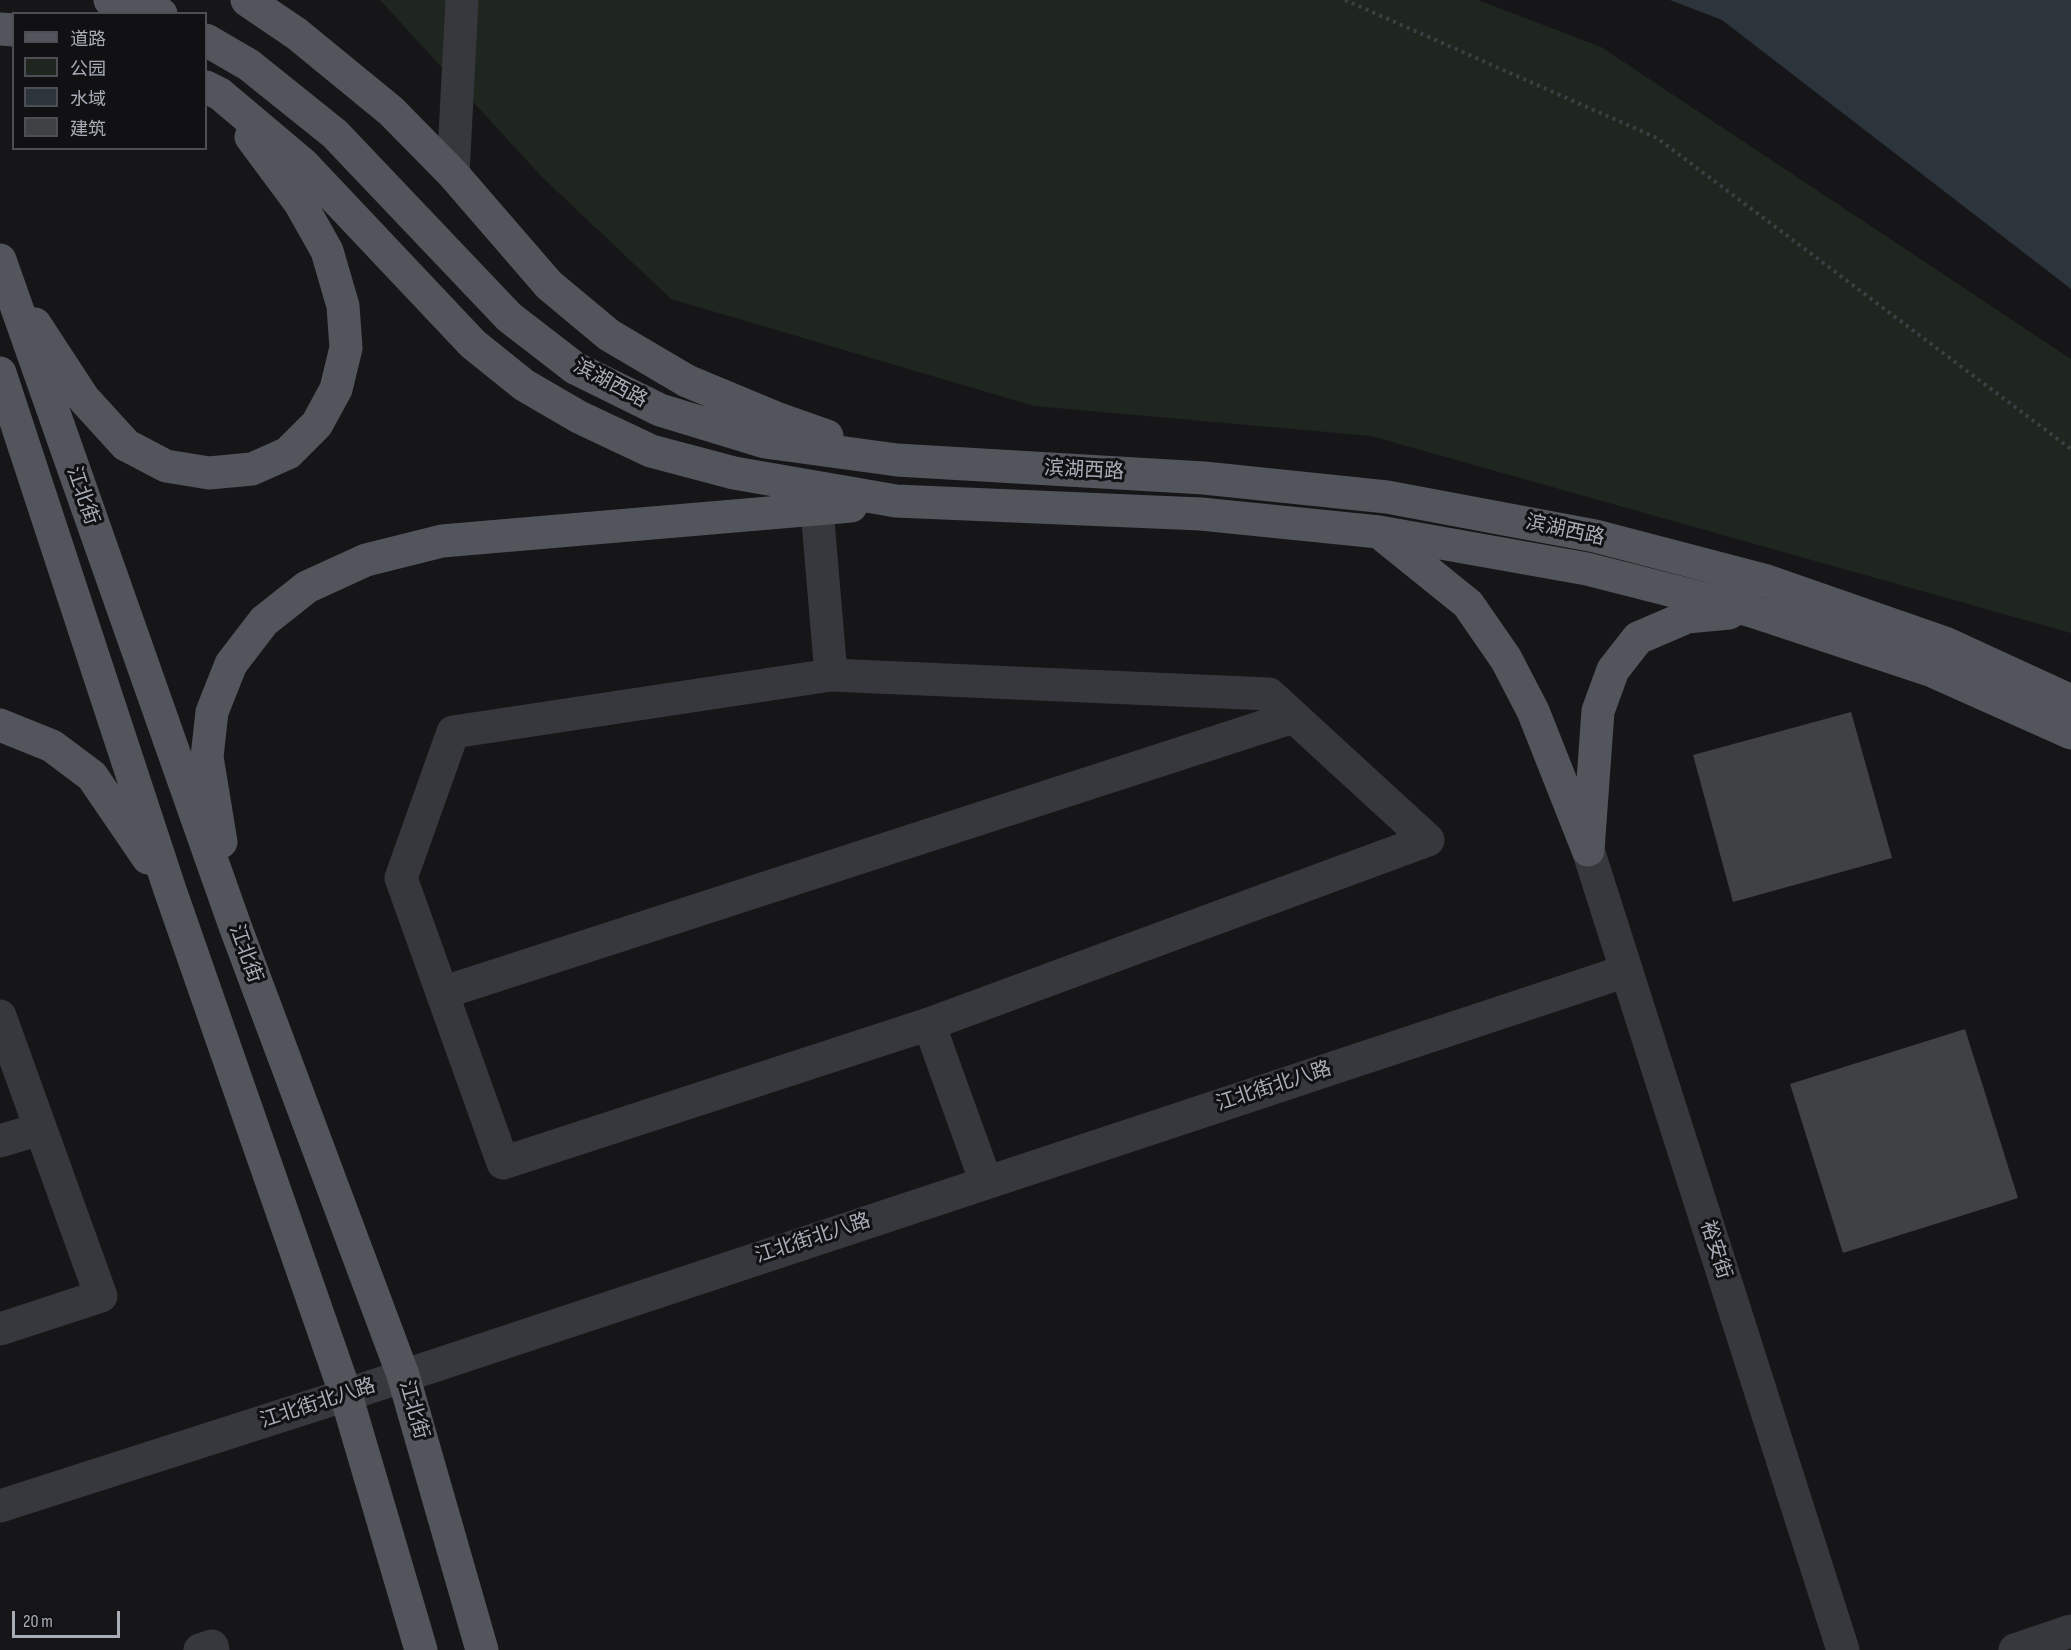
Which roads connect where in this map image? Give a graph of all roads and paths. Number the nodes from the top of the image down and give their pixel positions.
1 (110, 0) edge
2 (247, 0) edge
3 (462, 0) edge
4 (1345, 0) edge
5 (154, 12) edge
6 (207, 41) edge
7 (213, 90) edge
8 (453, 174) junction
9 (2, 268) edge
10 (0, 373) edge
11 (2071, 449) edge
12 (897, 460) junction
13 (896, 501) junction
14 (817, 509) junction
15 (1379, 532) junction
16 (1752, 611) junction
17 (831, 675) junction
18 (2071, 701) edge
19 (1293, 717) junction
20 (0, 725) edge
21 (2071, 733) edge
22 (1588, 850) junction
23 (170, 890) junction
24 (235, 926) junction
25 (1626, 971) junction
26 (442, 993) junction
27 (0, 1016) edge
28 (929, 1024) junction
29 (40, 1129) junction
30 (0, 1141) edge
31 (986, 1182) junction
32 (0, 1329) edge
33 (403, 1375) junction
34 (346, 1395) junction
35 (0, 1506) edge
36 (2071, 1631) edge
37 (201, 1650) edge
38 (213, 1650) edge
39 (421, 1650) edge
40 (482, 1650) edge
41 (1843, 1650) edge
42 (2015, 1650) edge

1 - 5 main road
2 - 8 main road
3 - 8 street
4 - 11 path
6 - 12 main road, 滨湖西路
7 - 9 main road
7 - 13 main road, 滨湖西路
8 - 12 main road
9 - 24 main road, 江北街
10 - 23 main road, 江北街
12 - 18 main road, 滨湖西路
13 - 14 main road
13 - 15 main road, 滨湖西路
14 - 17 street
14 - 24 main road
15 - 16 main road, 滨湖西路
15 - 22 main road
16 - 21 main road, 滨湖西路
16 - 22 main road
17 - 19 street
17 - 26 street
19 - 26 street
19 - 28 street
20 - 23 main road
22 - 25 street, 裕安街
23 - 34 main road, 江北街
24 - 33 main road, 江北街
25 - 31 street, 江北街北八路
25 - 41 street, 裕安街
26 - 28 street
27 - 29 street
28 - 31 street
29 - 30 street
29 - 32 street
31 - 33 street, 江北街北八路
33 - 34 street, 江北街北八路
33 - 40 main road, 江北街
34 - 35 street, 江北街北八路
34 - 39 main road, 江北街
36 - 42 street
37 - 38 street

